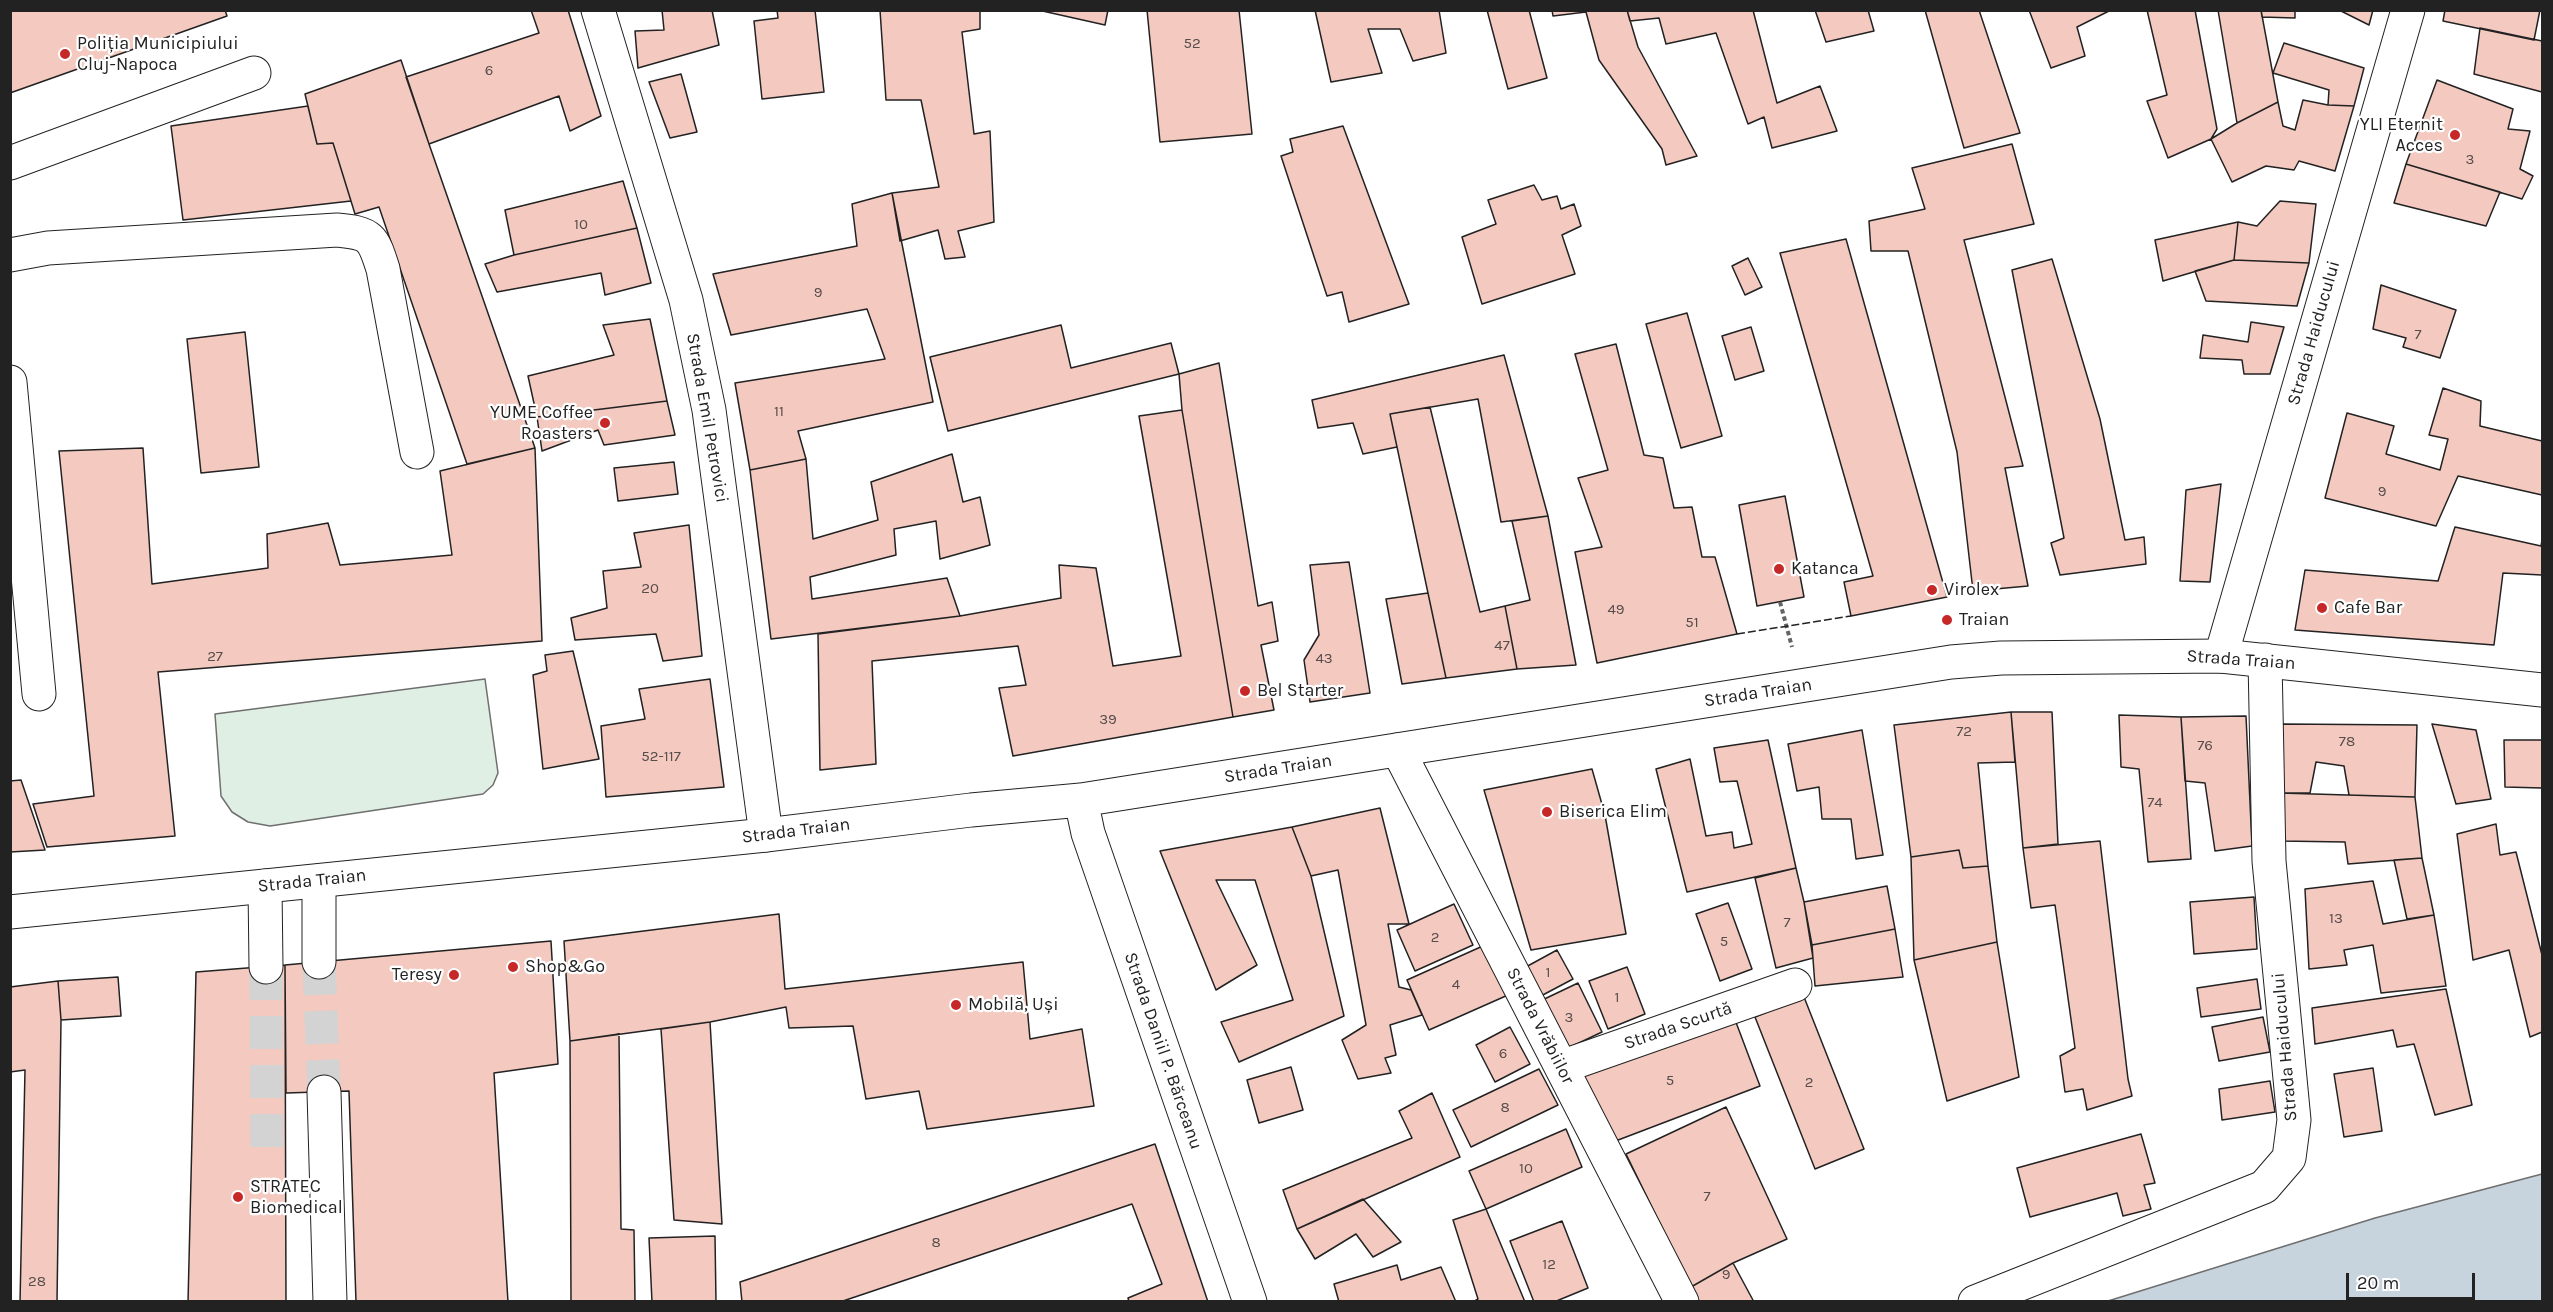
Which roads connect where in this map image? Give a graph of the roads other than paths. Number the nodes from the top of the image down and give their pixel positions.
1 (598, 10) edge
2 (2408, 10) edge
3 (254, 73) dead end
4 (10, 163) edge
5 (10, 255) edge
6 (10, 382) edge
7 (417, 452) dead end
8 (2221, 656) junction
9 (2265, 660) junction
10 (2542, 690) edge
11 (39, 694) dead end
12 (1398, 750) junction
13 (1081, 800) junction
14 (766, 835) junction
15 (319, 881) junction
16 (265, 886) junction
17 (10, 912) edge
18 (319, 962) tunnel mouth
19 (266, 967) tunnel mouth
20 (1795, 985) dead end
21 (1561, 1067) junction
22 (324, 1092) tunnel mouth
23 (330, 1302) edge
24 (1250, 1302) edge
25 (1682, 1302) edge
26 (1975, 1302) edge

1 - 14 street, Strada Emil Petrovici
2 - 8 street, Strada Haiducului
3 - 4 street
5 - 7 street
6 - 11 street
8 - 9 street, Strada Traian
8 - 12 street, Strada Traian
9 - 10 street, Strada Traian
9 - 26 street, Strada Haiducului
12 - 13 street, Strada Traian
12 - 21 street, Strada Vrăbiilor
13 - 14 street, Strada Traian
13 - 24 street, Strada Daniil P. Bărceanu
14 - 15 street, Strada Traian
15 - 16 street, Strada Traian
15 - 18 street
16 - 17 street, Strada Traian
16 - 19 street
20 - 21 street, Strada Scurtă
21 - 25 street, Strada Vrăbiilor
22 - 23 street

